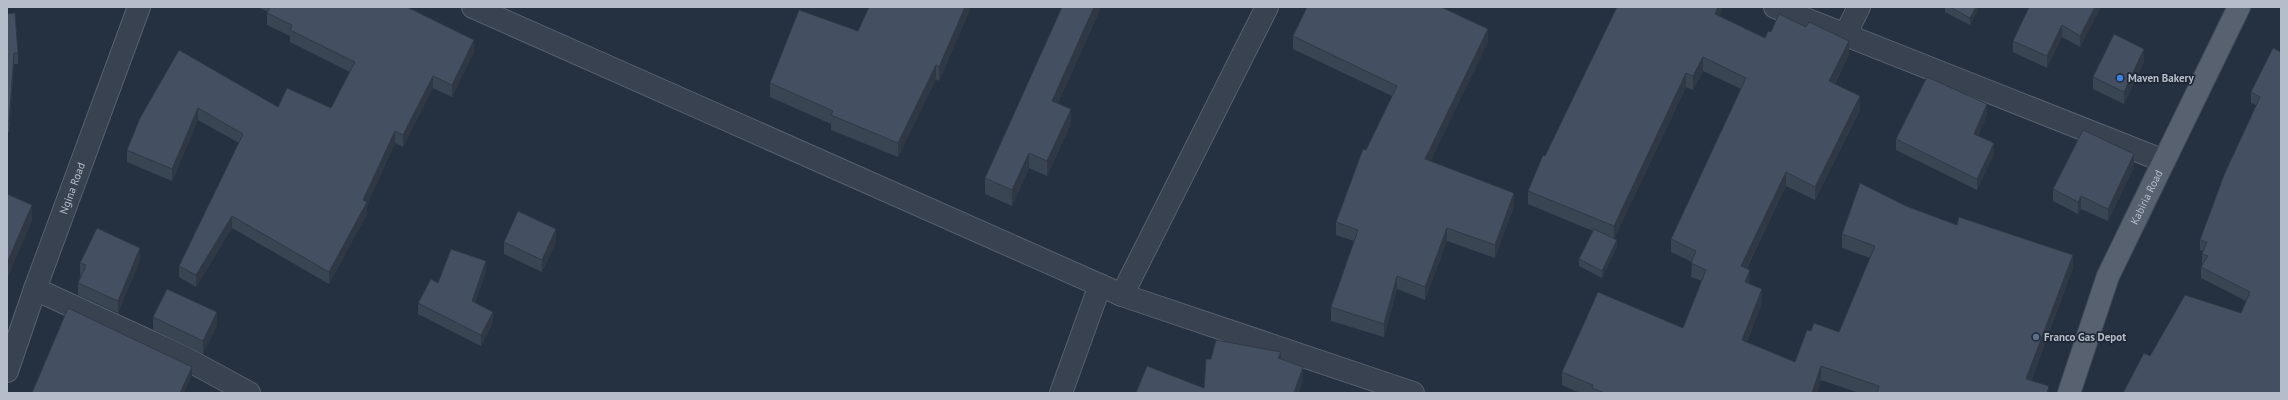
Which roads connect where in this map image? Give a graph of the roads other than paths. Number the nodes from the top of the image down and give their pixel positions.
1 (139, 7) edge
2 (473, 7) edge
3 (1267, 7) edge
4 (1775, 7) edge
5 (1859, 7) edge
6 (2239, 7) edge
7 (1846, 35) junction
8 (2164, 161) junction
9 (1100, 285) junction
10 (35, 289) junction
11 (1122, 294) junction
12 (7, 371) edge
13 (249, 393) edge
14 (1061, 393) edge
15 (1413, 393) edge
16 (2069, 393) edge

1 - 10 street, Ngina Road
2 - 9 street
3 - 11 street
4 - 7 street
5 - 7 street
6 - 8 main road, Kabiria Road
7 - 8 street
8 - 16 main road, Kabiria Road
9 - 11 street
9 - 14 street
10 - 12 street, Ngina Road
10 - 13 street
11 - 15 street

